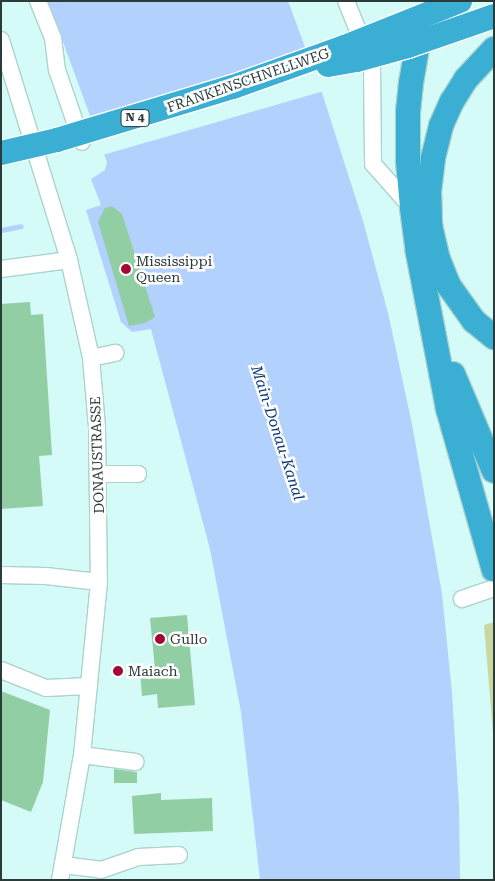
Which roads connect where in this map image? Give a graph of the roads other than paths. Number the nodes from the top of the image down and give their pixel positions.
1 (38, 1) edge
2 (346, 1) edge
3 (428, 1) edge
4 (460, 1) edge
5 (494, 16) edge
6 (1, 40) edge
7 (494, 49) edge
8 (267, 76) junction
9 (1, 153) edge
10 (38, 157) junction
11 (412, 208) junction
12 (69, 260) junction
13 (1, 269) edge
14 (431, 316) junction
15 (494, 337) edge
16 (116, 353) dead end
17 (91, 358) junction
18 (494, 471) edge
19 (98, 474) junction
20 (138, 474) dead end
21 (494, 570) edge
22 (1, 575) edge
23 (99, 582) junction
24 (494, 588) edge
25 (462, 599) dead end
26 (1, 670) edge
27 (89, 686) junction
28 (82, 755) junction
29 (136, 762) dead end
30 (179, 855) dead end
31 (62, 872) edge

1 - 10 street
2 - 11 street
3 - 11 highway
4 - 8 highway, FRANKENSCHNELLWEG / N 4, bridge
5 - 8 highway, bridge
6 - 10 street, DONAUSTRASSE
7 - 15 highway
8 - 9 highway, FRANKENSCHNELLWEG / N 4, bridge
10 - 12 street, DONAUSTRASSE
11 - 14 highway
12 - 13 street
12 - 17 street, DONAUSTRASSE
14 - 18 highway
14 - 21 highway
16 - 17 street
17 - 19 street, DONAUSTRASSE
19 - 20 street
19 - 23 street, DONAUSTRASSE
22 - 23 street
23 - 27 street, DONAUSTRASSE
24 - 25 street
26 - 27 street
27 - 28 street, DONAUSTRASSE
28 - 29 street
28 - 31 street, DONAUSTRASSE
30 - 31 street

